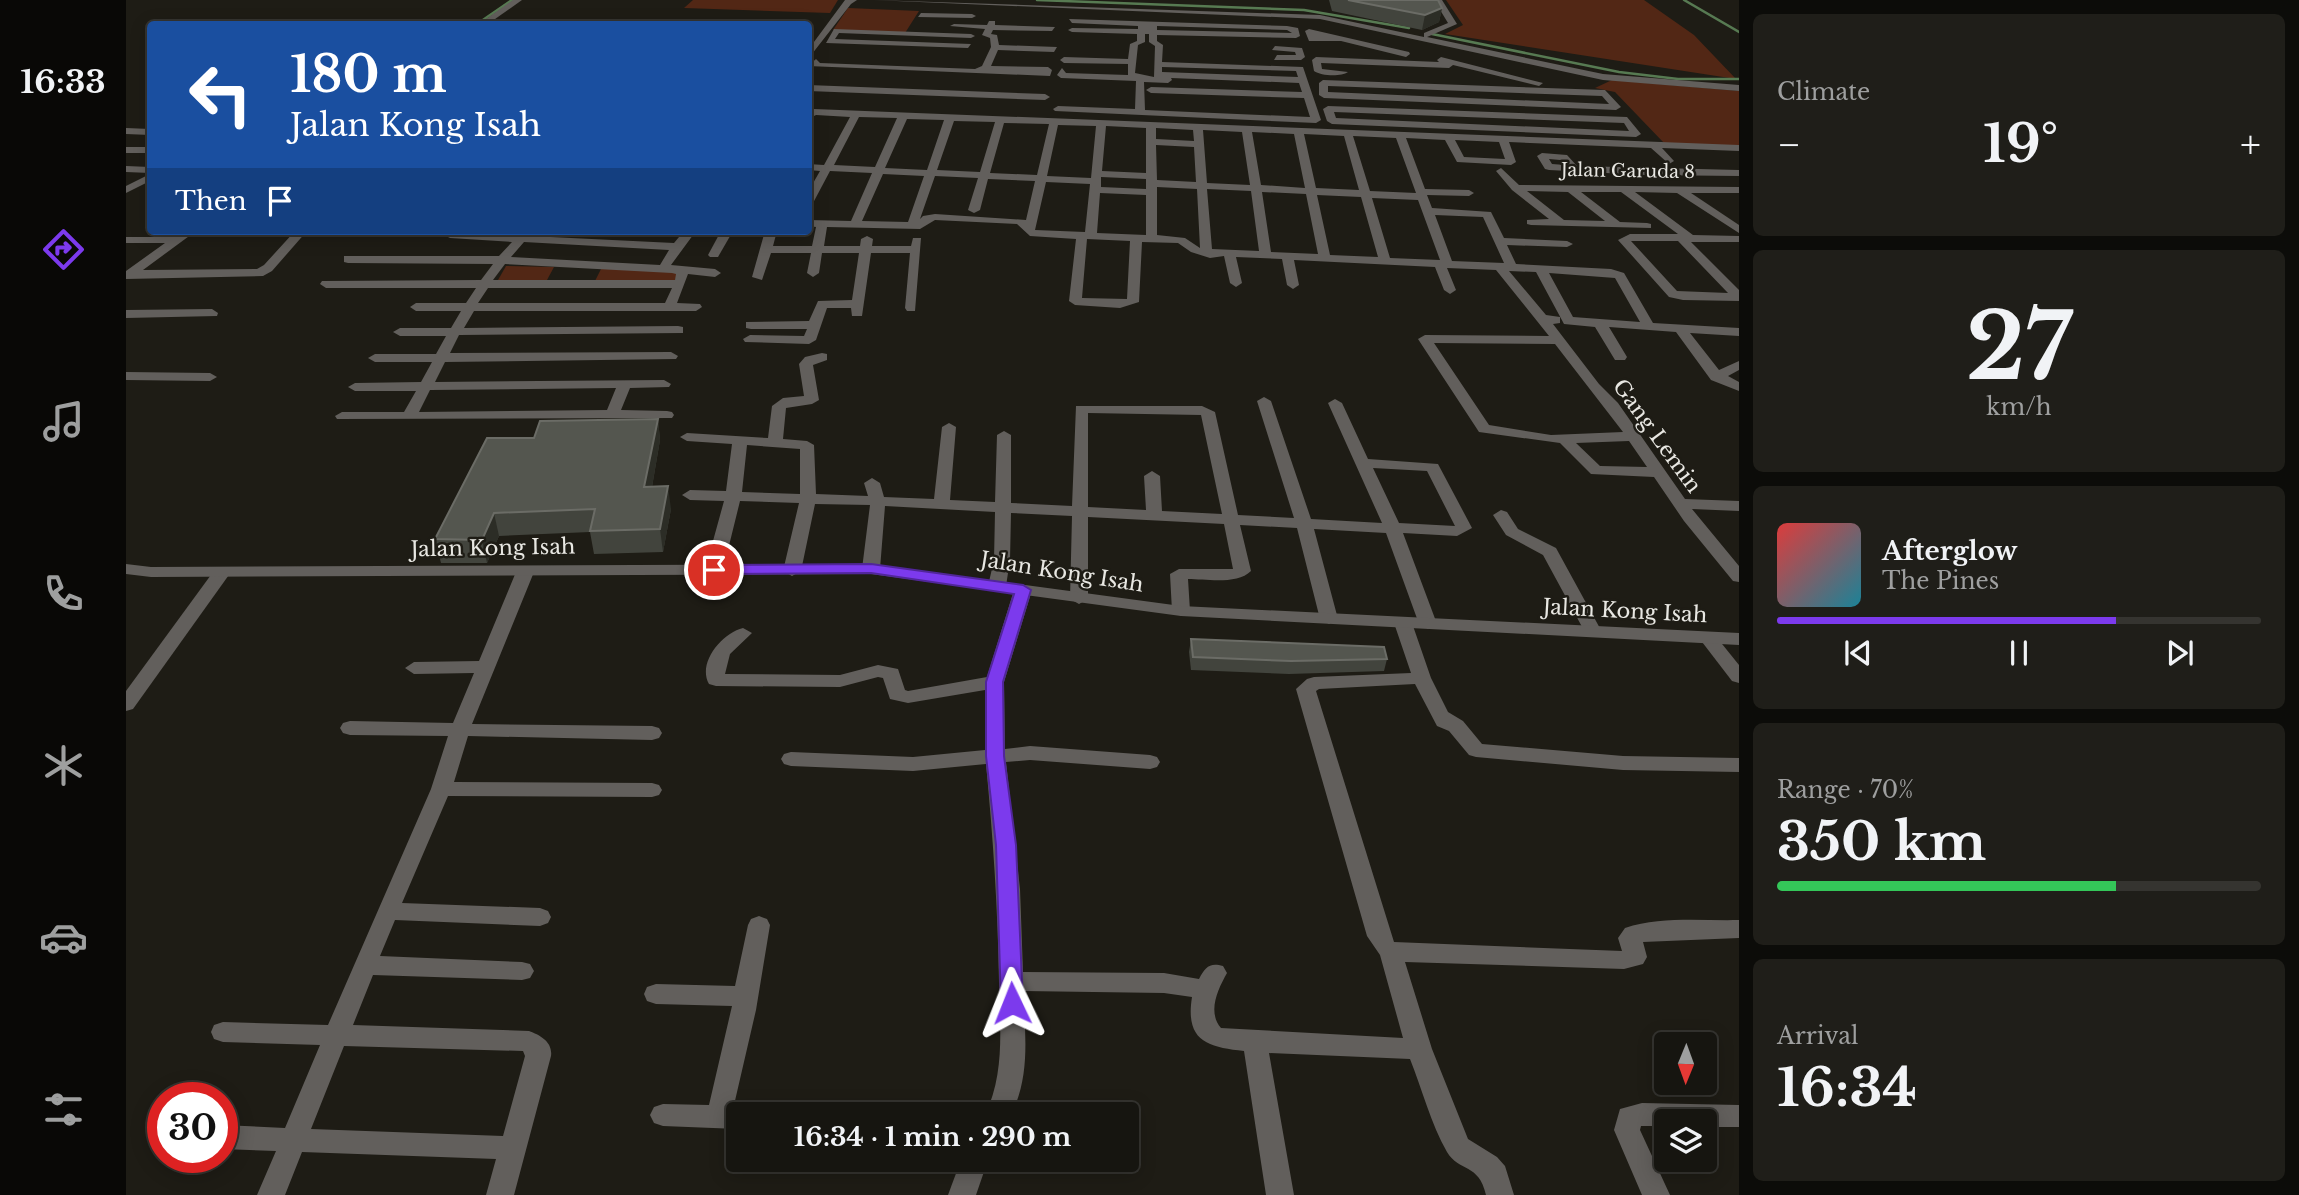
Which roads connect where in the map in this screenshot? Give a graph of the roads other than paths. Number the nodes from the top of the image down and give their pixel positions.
1 (518, 0) edge
2 (841, 0) edge
3 (853, 0) edge
4 (877, 0) edge
5 (973, 0) edge
6 (1430, 0) edge
7 (1438, 0) edge
8 (997, 4) junction
9 (1148, 9) junction
10 (920, 15) dead end
11 (992, 17) junction
12 (1056, 20) dead end
13 (486, 21) edge
14 (914, 24) dead end
15 (1072, 26) dead end
16 (1422, 34) junction
17 (985, 35) junction
18 (1155, 39) junction
19 (1344, 39) dead end
20 (1069, 40) dead end
21 (812, 41) edge
22 (1083, 41) dead end
23 (812, 42) edge
24 (1123, 42) dead end
25 (1138, 42) junction
26 (968, 46) junction
27 (1265, 47) dead end
28 (1171, 49) dead end
29 (1316, 49) dead end
30 (1389, 51) junction
31 (874, 53) dead end
32 (1064, 55) dead end
33 (1496, 55) junction
34 (990, 57) junction
35 (1269, 57) dead end
36 (1051, 60) dead end
37 (812, 63) edge
38 (1447, 63) junction
39 (812, 64) edge
40 (1158, 64) junction
41 (986, 68) junction
42 (967, 70) junction
43 (1469, 72) junction
44 (1158, 75) junction
45 (1456, 76) junction
46 (1140, 82) junction
47 (1304, 82) junction
48 (1739, 86) edge
49 (1074, 87) dead end
50 (812, 88) edge
51 (1462, 88) junction
52 (1581, 93) junction
53 (961, 94) junction
54 (1308, 95) junction
55 (1045, 97) dead end
56 (1127, 101) dead end
57 (1142, 101) junction
58 (1467, 101) junction
59 (1159, 102) dead end
60 (956, 106) dead end
61 (1298, 107) dead end
62 (1312, 108) junction
63 (1020, 109) dead end
64 (1058, 109) dead end
65 (1045, 110) dead end
66 (1143, 113) junction
67 (812, 114) edge
68 (856, 114) junction
69 (1475, 114) junction
70 (903, 116) junction
71 (950, 118) junction
72 (1000, 120) junction
73 (1054, 122) junction
74 (1101, 124) junction
75 (1151, 126) junction
76 (1199, 128) junction
77 (1485, 128) junction
78 (1247, 130) junction
79 (126, 131) edge
80 (147, 132) edge
81 (1299, 132) junction
82 (1349, 134) junction
83 (1400, 136) junction
84 (1449, 138) junction
85 (1503, 138) junction
86 (1151, 142) junction
87 (1606, 143) junction
88 (1200, 144) junction
89 (1655, 146) junction
90 (1705, 147) junction
91 (1739, 148) edge
92 (126, 150) edge
93 (145, 150) edge
94 (126, 159) edge
95 (1617, 159) dead end
96 (1669, 161) dead end
97 (1718, 161) dead end
98 (812, 167) edge
99 (830, 168) junction
100 (126, 169) edge
101 (1574, 169) dead end
102 (147, 170) edge
103 (881, 170) junction
104 (1501, 171) dead end
105 (931, 173) junction
106 (1739, 173) edge
107 (984, 175) junction
108 (1551, 176) dead end
109 (1041, 178) junction
110 (147, 179) edge
111 (1095, 182) junction
112 (1150, 184) junction
113 (1203, 186) junction
114 (1256, 188) junction
115 (1516, 188) junction
116 (1566, 188) junction
117 (1624, 189) junction
118 (126, 190) edge
119 (1680, 190) junction
120 (1714, 190) junction
121 (1739, 190) edge
122 (1311, 191) junction
123 (1469, 193) dead end
124 (1366, 194) junction
125 (1422, 194) junction
126 (812, 197) edge
127 (974, 210) dead end
128 (1427, 211) junction
129 (1531, 222) dead end
130 (812, 223) edge
131 (822, 223) junction
132 (1561, 223) junction
133 (861, 224) junction
134 (916, 225) junction
135 (1617, 225) junction
136 (1673, 226) junction
137 (1030, 229) junction
138 (1086, 234) junction
139 (1737, 234) edge
140 (185, 235) edge
141 (297, 235) edge
142 (450, 235) dead end
143 (524, 235) edge
144 (687, 235) edge
145 (725, 235) edge
146 (770, 235) edge
147 (1152, 235) dead end
148 (1136, 237) junction
149 (1686, 238) junction
150 (126, 240) edge
151 (178, 240) junction
152 (1501, 241) junction
153 (1567, 244) dead end
154 (677, 247) junction
155 (766, 249) junction
156 (817, 250) junction
157 (866, 250) junction
158 (915, 250) junction
159 (1210, 254) junction
160 (1230, 254) junction
161 (714, 255) dead end
162 (1266, 257) junction
163 (1288, 257) junction
164 (348, 259) dead end
165 (390, 259) junction
166 (1325, 259) junction
167 (501, 260) junction
168 (1385, 262) junction
169 (1444, 265) junction
170 (1506, 267) junction
171 (1540, 268) junction
172 (663, 269) junction
173 (715, 273) dead end
174 (813, 273) dead end
175 (128, 275) edge
176 (680, 277) junction
177 (758, 277) dead end
178 (1236, 283) dead end
179 (326, 284) dead end
180 (371, 285) junction
181 (483, 285) junction
182 (1293, 285) dead end
183 (1450, 290) dead end
184 (1739, 297) edge
185 (415, 307) dead end
186 (470, 307) junction
187 (669, 307) junction
188 (696, 307) dead end
189 (911, 308) dead end
190 (212, 313) dead end
191 (126, 314) edge
192 (1543, 319) junction
193 (1569, 321) junction
194 (1600, 324) junction
195 (1649, 327) junction
196 (1681, 329) junction
197 (636, 330) junction
198 (678, 330) dead end
199 (456, 331) junction
200 (400, 332) dead end
201 (750, 332) dead end
202 (1739, 332) edge
203 (1559, 340) junction
204 (627, 356) junction
205 (671, 356) dead end
206 (822, 357) dead end
207 (1620, 357) dead end
208 (375, 358) dead end
209 (441, 358) junction
210 (1739, 365) edge
211 (126, 376) edge
212 (210, 377) dead end
213 (1716, 377) junction
214 (625, 384) junction
215 (664, 384) dead end
216 (425, 386) junction
217 (355, 387) dead end
218 (1739, 387) edge
219 (1264, 401) dead end
220 (1335, 403) dead end
221 (612, 414) junction
222 (667, 415) dead end
223 (342, 416) dead end
224 (409, 416) junction
225 (949, 427) dead end
226 (1004, 435) dead end
227 (1634, 436) junction
228 (687, 437) dead end
229 (1564, 439) junction
230 (740, 442) junction
231 (775, 443) junction
232 (1365, 463) junction
233 (1660, 472) junction
234 (1152, 476) dead end
235 (872, 483) dead end
236 (690, 495) dead end
237 (733, 496) junction
238 (808, 499) junction
239 (878, 501) junction
240 (1682, 504) junction
241 (941, 506) junction
242 (1739, 506) edge
243 (1003, 509) junction
244 (1079, 512) junction
245 (1501, 515) dead end
246 (1154, 516) junction
247 (1229, 519) junction
248 (1304, 523) junction
249 (1393, 528) junction
250 (126, 569) edge
251 (871, 569) junction
252 (714, 570) junction
253 (792, 571) junction
254 (222, 572) junction
255 (525, 572) junction
256 (1739, 577) edge
257 (997, 586) junction
258 (1023, 590) junction
259 (1079, 599) junction
260 (1181, 611) junction
261 (1329, 619) junction
262 (1403, 623) junction
263 (1428, 624) junction
264 (1593, 632) junction
265 (743, 634) dead end
266 (1708, 639) junction
267 (1739, 639) edge
268 (486, 667) junction
269 (414, 668) dead end
270 (1739, 677) edge
271 (1422, 678) junction
272 (995, 682) junction
273 (126, 705) edge
274 (350, 728) dead end
275 (460, 730) junction
276 (652, 733) dead end
277 (995, 756) junction
278 (791, 759) dead end
279 (1150, 762) dead end
280 (1739, 765) edge
281 (441, 789) junction
282 (652, 790) dead end
283 (387, 911) junction
284 (540, 917) dead end
285 (759, 925) dead end
286 (1739, 929) edge
287 (1390, 951) junction
288 (366, 965) junction
289 (522, 971) dead end
290 (1012, 981) junction
291 (656, 993) dead end
292 (745, 996) junction
293 (223, 1032) dead end
294 (337, 1036) junction
295 (1255, 1042) junction
296 (1419, 1049) junction
297 (731, 1102) edge
298 (1004, 1102) edge
299 (663, 1115) dead end
300 (1739, 1116) edge
301 (726, 1117) edge
302 (238, 1138) edge
303 (294, 1140) junction
304 (513, 1148) junction
305 (971, 1172) edge
306 (271, 1195) edge
307 (500, 1195) edge
308 (962, 1195) edge
309 (1280, 1195) edge
310 (1500, 1195) edge
311 (1656, 1195) edge

1 - 13 street
2 - 21 street
3 - 23 street
4 - 8 street
5 - 16 street
6 - 16 street
7 - 16 street
8 - 9 street
8 - 11 street
9 - 18 street
9 - 25 street
9 - 33 street
10 - 11 street
11 - 12 street
11 - 17 street
14 - 17 street
15 - 25 street
16 - 48 street
17 - 17 street
17 - 26 street
17 - 26 street
17 - 34 street
18 - 18 street
18 - 25 street
18 - 25 street
18 - 28 street
18 - 40 street
19 - 30 street
20 - 22 street
24 - 25 street
25 - 32 street
25 - 46 street
26 - 42 street
27 - 35 street
29 - 30 street
30 - 38 street
31 - 37 street
33 - 43 street
33 - 48 street
34 - 36 street
34 - 41 street
38 - 43 street
38 - 45 street
38 - 45 street
39 - 42 street
40 - 44 street
40 - 47 street
41 - 42 street
41 - 42 street
42 - 53 street
43 - 52 street
44 - 46 street
44 - 47 street
45 - 51 street
46 - 46 street
46 - 47 street
46 - 49 street
46 - 54 street
46 - 57 street
47 - 54 street
50 - 53 street
51 - 52 street
51 - 58 street
51 - 58 street
52 - 58 street
53 - 55 street
53 - 60 street
54 - 62 street
56 - 57 street
57 - 59 street
57 - 66 street
58 - 69 street
61 - 62 street
62 - 66 street
63 - 65 street
64 - 66 street
67 - 68 street
68 - 70 street
68 - 99 street
69 - 77 street
69 - 77 street
69 - 77 street
70 - 71 street
70 - 103 street
71 - 72 street
71 - 105 street
72 - 73 street
72 - 107 street
73 - 74 street
73 - 109 street
74 - 75 street
74 - 111 street
75 - 76 street
75 - 86 street
76 - 78 street
76 - 88 street
78 - 81 street
78 - 114 street
79 - 80 street
81 - 82 street
81 - 122 street
82 - 83 street
82 - 124 street
83 - 84 street
83 - 125 street
84 - 85 street
84 - 85 street
85 - 87 street
86 - 88 street
86 - 112 street
87 - 89 street
87 - 95 street
88 - 113 street
89 - 90 street
89 - 96 street
90 - 91 street
90 - 97 street
92 - 93 street
93 - 94 street
98 - 99 street
99 - 103 street
99 - 126 street
100 - 102 street
101 - 106 street
103 - 105 street
103 - 133 street
104 - 115 street
105 - 107 street
105 - 134 street
107 - 109 street
107 - 127 street
108 - 116 street
109 - 111 street
109 - 137 street
110 - 118 street
111 - 112 street
111 - 112 street
111 - 138 street
112 - 113 street
112 - 147 street
113 - 114 street
113 - 159 street
114 - 122 street
114 - 162 street
115 - 116 street, Jalan Garuda 8
115 - 132 street
116 - 117 street, Jalan Garuda 8
116 - 135 street
117 - 119 street, Jalan Garuda 8
117 - 136 street
119 - 120 street, Jalan Garuda 8
119 - 139 street
120 - 121 street, Jalan Garuda 8
120 - 139 street
122 - 124 street
122 - 166 street
123 - 125 street
124 - 125 street
124 - 168 street
125 - 128 street
128 - 152 street, Gang Lemin
128 - 169 street
129 - 132 street
130 - 131 street
131 - 133 street
131 - 156 street
132 - 135 street
133 - 134 street
133 - 157 street
134 - 137 street
134 - 158 street
135 - 136 street
136 - 149 street
137 - 138 street
138 - 148 street
138 - 148 street
139 - 149 street
140 - 151 street
141 - 175 street
142 - 143 street
143 - 154 street
143 - 167 street
144 - 154 street
145 - 161 street
146 - 155 street
148 - 159 street
149 - 184 street
149 - 184 street
150 - 151 street
151 - 175 street
152 - 153 street
152 - 170 street, Gang Lemin
154 - 172 street
155 - 156 street
155 - 177 street
156 - 157 street
156 - 174 street
157 - 158 street
157 - 201 street
158 - 189 street
159 - 160 street
160 - 162 street
160 - 178 street
162 - 163 street
163 - 166 street
163 - 182 street
164 - 165 street
165 - 167 street
165 - 180 street
166 - 168 street
167 - 172 street
167 - 181 street
168 - 169 street
169 - 170 street
169 - 183 street
170 - 171 street
170 - 192 street, Gang Lemin
171 - 193 street
171 - 195 street
172 - 176 street
173 - 176 street
176 - 181 street
176 - 187 street
179 - 180 street
180 - 181 street
181 - 186 street
185 - 186 street
186 - 187 street
186 - 199 street
187 - 188 street
190 - 191 street
192 - 193 street
192 - 203 street, Gang Lemin
193 - 194 street
194 - 195 street
194 - 207 street
195 - 196 street
196 - 202 street
196 - 213 street
197 - 198 street
197 - 199 street
197 - 204 street
199 - 200 street
199 - 209 street
203 - 227 street, Gang Lemin
203 - 229 street
204 - 205 street
204 - 209 street
206 - 231 street
208 - 209 street
209 - 216 street
210 - 213 street
211 - 212 street
213 - 218 street
214 - 215 street
214 - 216 street
214 - 221 street
216 - 217 street
216 - 224 street
219 - 248 street
220 - 232 street
221 - 222 street
221 - 224 street
223 - 224 street
225 - 241 street
226 - 243 street
227 - 229 street
227 - 233 street, Gang Lemin
228 - 230 street
229 - 233 street
230 - 231 street
230 - 237 street
231 - 238 street
232 - 249 street
232 - 249 street
233 - 240 street, Gang Lemin
234 - 246 street
235 - 239 street
236 - 237 street
237 - 238 street
237 - 252 street
238 - 239 street
238 - 253 street
239 - 241 street
239 - 251 street
240 - 242 street
240 - 256 street, Gang Lemin
241 - 243 street
243 - 244 street
243 - 257 street
244 - 246 street
244 - 247 street
244 - 259 street
245 - 264 street
246 - 247 street
247 - 248 street
247 - 260 street
248 - 249 street
248 - 261 street
249 - 263 street
250 - 254 street, Jalan Kong Isah
251 - 253 street, Jalan Kong Isah
251 - 257 street, Jalan Kong Isah
252 - 253 street, Jalan Kong Isah
252 - 255 street, Jalan Kong Isah
254 - 255 street, Jalan Kong Isah
254 - 273 street
255 - 268 street
257 - 258 street, Jalan Kong Isah
258 - 259 street, Jalan Kong Isah
258 - 272 street
259 - 260 street, Jalan Kong Isah
260 - 261 street, Jalan Kong Isah
261 - 262 street, Jalan Kong Isah
262 - 263 street, Jalan Kong Isah
262 - 271 street
263 - 264 street, Jalan Kong Isah
264 - 266 street, Jalan Kong Isah
265 - 272 street
266 - 267 street, Jalan Kong Isah
266 - 270 street
268 - 269 street
268 - 275 street
271 - 280 street
271 - 287 street
272 - 277 street
274 - 275 street
275 - 276 street
275 - 281 street
277 - 278 street
277 - 279 street
277 - 290 street
281 - 282 street
281 - 283 street
283 - 284 street
283 - 288 street
285 - 292 street
286 - 287 street
287 - 296 street
288 - 289 street
288 - 294 street
290 - 295 street
290 - 298 street
291 - 292 street
292 - 297 street
293 - 294 street
294 - 303 street
294 - 304 street
295 - 296 street
295 - 309 street
296 - 310 street
299 - 301 street
300 - 311 street
302 - 303 street
303 - 304 street
303 - 306 street
304 - 307 street
305 - 308 street

